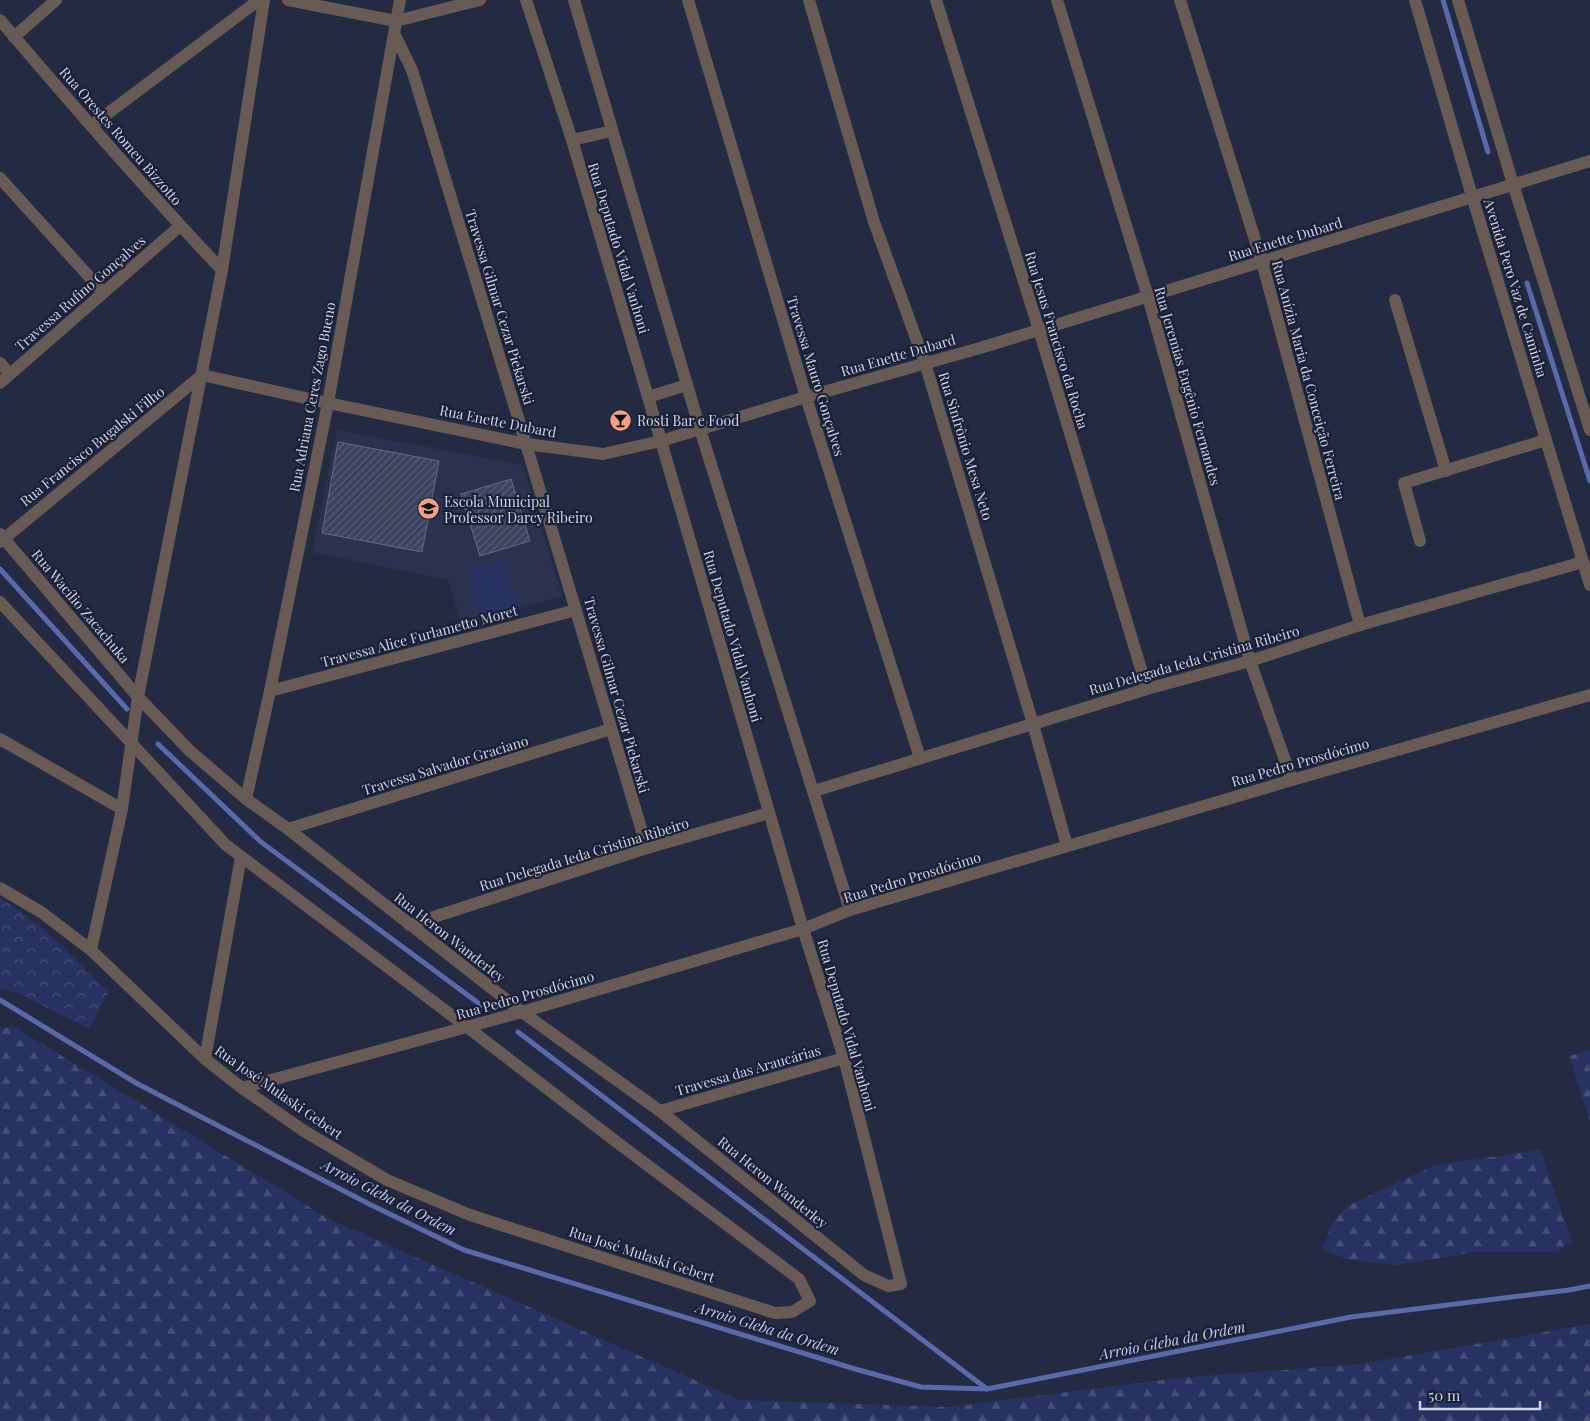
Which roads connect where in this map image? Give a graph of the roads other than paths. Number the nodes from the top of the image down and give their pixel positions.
1 (56, 0) edge
2 (258, 0) edge
3 (264, 0) edge
4 (288, 0) edge
5 (400, 0) edge
6 (480, 0) edge
7 (526, 0) edge
8 (574, 0) edge
9 (688, 0) edge
10 (809, 0) edge
11 (936, 0) edge
12 (1057, 0) edge
13 (1180, 0) edge
14 (1415, 0) edge
15 (1458, 0) edge
16 (0, 20) edge
17 (396, 21) junction
18 (395, 35) junction
19 (14, 37) junction
20 (91, 126) junction
21 (612, 131) junction
22 (572, 140) junction
23 (1590, 161) edge
24 (0, 178) edge
25 (1513, 184) junction
26 (1472, 196) junction
27 (180, 226) junction
28 (1262, 262) junction
29 (222, 270) junction
30 (103, 292) junction
31 (1148, 296) junction
32 (1394, 300) dead end
33 (1039, 330) junction
34 (0, 363) edge
35 (925, 363) junction
36 (202, 375) junction
37 (5, 379) edge
38 (687, 385) junction
39 (648, 397) junction
40 (806, 397) junction
41 (328, 403) junction
42 (1589, 422) edge
43 (700, 429) junction
44 (1546, 440) junction
45 (661, 441) junction
46 (526, 444) junction
47 (1446, 470) junction
48 (1, 538) edge
49 (1420, 541) dead end
50 (1583, 562) junction
51 (1590, 585) edge
52 (0, 602) edge
53 (576, 610) junction
54 (1360, 625) junction
55 (1250, 661) junction
56 (1147, 689) junction
57 (270, 691) junction
58 (1590, 695) edge
59 (138, 697) junction
60 (1033, 724) junction
61 (611, 729) junction
62 (0, 739) edge
63 (132, 744) junction
64 (920, 758) junction
65 (1292, 780) junction
66 (814, 791) junction
67 (246, 798) junction
68 (122, 809) junction
69 (769, 813) junction
70 (288, 829) junction
71 (1067, 846) junction
72 (647, 848) junction
73 (241, 857) junction
74 (0, 888) edge
75 (850, 910) junction
76 (409, 925) junction
77 (803, 929) junction
78 (91, 950) junction
79 (522, 1012) junction
80 (468, 1027) junction
81 (844, 1058) junction
82 (205, 1059) junction
83 (242, 1088) junction
84 (660, 1111) junction
85 (901, 1284) joint

1 - 19 street
2 - 20 street
3 - 29 street
4 - 17 street
5 - 17 street, Rua Adriana Ceres Zago Bueno
6 - 17 street
7 - 22 street, Rua Deputado Vidal Vanhoni
8 - 21 street, Rua Deputado Vidal Vanhoni
9 - 40 street, Travessa Mauro Gonçalves
10 - 35 street, Rua Sinfrônio Mesa Neto
11 - 33 street, Rua Jesus Francisco da Rocha
12 - 31 street, Rua Jeremias Eugênio Fernandes
13 - 28 street, Rua Anízia Maria da Conceição Ferreira
14 - 26 street, Avenida Pero Vaz de Caminha
15 - 25 street, Avenida Pero Vaz de Caminha
16 - 19 street, Rua Orestes Romeu Bizzotto
17 - 18 street, Rua Adriana Ceres Zago Bueno
18 - 41 street, Rua Adriana Ceres Zago Bueno
18 - 46 street, Travessa Gilmar Cezar Piekarski
19 - 20 street, Rua Orestes Romeu Bizzotto
20 - 27 street, Rua Orestes Romeu Bizzotto
21 - 22 street
21 - 38 street, Rua Deputado Vidal Vanhoni
22 - 39 street, Rua Deputado Vidal Vanhoni
23 - 25 street, Rua Enette Dubard
24 - 30 street
25 - 26 street, Rua Enette Dubard
25 - 42 street, Avenida Pero Vaz de Caminha
26 - 28 street, Rua Enette Dubard
26 - 44 street, Avenida Pero Vaz de Caminha
27 - 29 street, Rua Orestes Romeu Bizzotto
27 - 30 street, Travessa Rufino Gonçalves
28 - 31 street, Rua Enette Dubard
28 - 54 street, Rua Anízia Maria da Conceição Ferreira
29 - 36 street
30 - 37 street, Travessa Rufino Gonçalves
31 - 33 street, Rua Enette Dubard
31 - 55 street, Rua Jeremias Eugênio Fernandes
32 - 47 street
33 - 35 street, Rua Enette Dubard
33 - 56 street, Rua Jesus Francisco da Rocha
34 - 37 street
35 - 40 street, Rua Enette Dubard
35 - 60 street, Rua Sinfrônio Mesa Neto
36 - 41 street, Rua Enette Dubard
36 - 48 street, Rua Francisco Bugalski Filho
36 - 59 street
38 - 39 street
38 - 43 street, Rua Deputado Vidal Vanhoni
39 - 45 street, Rua Deputado Vidal Vanhoni
40 - 43 street, Rua Enette Dubard
40 - 64 street, Travessa Mauro Gonçalves
41 - 46 street, Rua Enette Dubard
41 - 57 street, Rua Adriana Ceres Zago Bueno
43 - 45 street, Rua Enette Dubard
43 - 66 street, Rua Deputado Vidal Vanhoni
44 - 47 street
44 - 50 street, Avenida Pero Vaz de Caminha
45 - 46 street, Rua Enette Dubard
45 - 69 street, Rua Deputado Vidal Vanhoni
46 - 53 street, Travessa Gilmar Cezar Piekarski
47 - 49 street
48 - 59 street, Rua Wacílio Zacachuka
50 - 51 street, Avenida Pero Vaz de Caminha
50 - 54 street, Rua Delegada Ieda Cristina Ribeiro
52 - 63 street
53 - 57 street, Travessa Alice Furlametto Moret
53 - 61 street, Travessa Gilmar Cezar Piekarski
54 - 55 street, Rua Delegada Ieda Cristina Ribeiro
55 - 56 street, Rua Delegada Ieda Cristina Ribeiro
55 - 65 street, Rua Jeremias Eugênio Fernandes
56 - 60 street, Rua Delegada Ieda Cristina Ribeiro
57 - 67 street, Rua Adriana Ceres Zago Bueno
58 - 65 street, Rua Pedro Prosdócimo
59 - 63 street
59 - 67 street, Rua Heron Wanderley
60 - 64 street, Rua Delegada Ieda Cristina Ribeiro
60 - 71 street, Rua Sinfrônio Mesa Neto
61 - 70 street, Travessa Salvador Graciano
61 - 72 street, Travessa Gilmar Cezar Piekarski
62 - 68 street
63 - 68 street
63 - 73 street
64 - 66 street, Rua Delegada Ieda Cristina Ribeiro
65 - 71 street, Rua Pedro Prosdócimo
66 - 75 street, Rua Deputado Vidal Vanhoni
67 - 70 street, Rua Heron Wanderley
68 - 78 street
69 - 72 street, Rua Delegada Ieda Cristina Ribeiro
69 - 77 street, Rua Deputado Vidal Vanhoni
70 - 76 street, Rua Heron Wanderley
71 - 75 street, Rua Pedro Prosdócimo
72 - 76 street, Rua Delegada Ieda Cristina Ribeiro
73 - 80 street
73 - 82 street
74 - 78 street, Rua José Mulaski Gebert
75 - 77 street, Rua Pedro Prosdócimo
76 - 79 street, Rua Heron Wanderley
77 - 79 street, Rua Pedro Prosdócimo
77 - 81 street, Rua Deputado Vidal Vanhoni
78 - 82 street, Rua José Mulaski Gebert
79 - 80 street, Rua Pedro Prosdócimo
79 - 84 street, Rua Heron Wanderley
80 - 83 street, Rua Pedro Prosdócimo
80 - 83 street, Rua José Mulaski Gebert
81 - 84 street, Travessa das Araucárias
81 - 85 street, Rua Deputado Vidal Vanhoni
82 - 83 street, Rua José Mulaski Gebert
84 - 85 street, Rua Heron Wanderley

